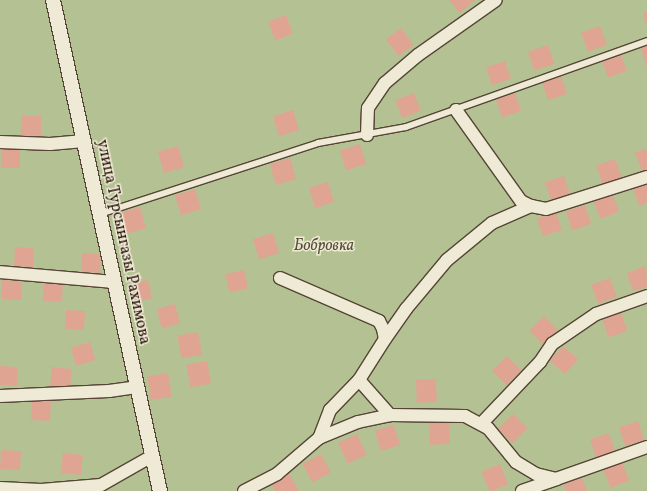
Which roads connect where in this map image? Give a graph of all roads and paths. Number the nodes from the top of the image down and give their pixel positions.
1 (53, 0) edge
2 (490, 2) edge
3 (647, 41) edge
4 (456, 110) junction
5 (367, 135) junction
6 (84, 141) junction
7 (0, 142) edge
8 (647, 177) edge
9 (531, 206) junction
10 (99, 214) junction
11 (0, 272) edge
12 (280, 278) dead end
13 (114, 282) junction
14 (647, 296) edge
15 (385, 339) junction
16 (359, 380) junction
17 (137, 387) junction
18 (0, 396) edge
19 (390, 415) junction
20 (481, 424) junction
21 (319, 438) junction
22 (647, 448) edge
23 (152, 456) junction
24 (556, 479) junction
25 (0, 488) edge
26 (160, 491) edge
27 (244, 491) edge
28 (522, 491) edge

1 - 6 street, улица Турсынгазы Рахимова
2 - 5 street
3 - 4 lane
4 - 5 lane
4 - 9 street
5 - 10 lane
6 - 7 street
6 - 10 street, улица Турсынгазы Рахимова
8 - 9 street
9 - 15 street
10 - 13 street, улица Турсынгазы Рахимова
11 - 13 street
12 - 15 street
13 - 17 street, улица Турсынгазы Рахимова
14 - 20 street
15 - 16 street
16 - 19 street
16 - 21 street
17 - 18 street
17 - 23 street, улица Турсынгазы Рахимова
19 - 20 street
19 - 21 street
20 - 24 street
21 - 27 street
22 - 24 street
23 - 25 street
23 - 26 street, улица Турсынгазы Рахимова
24 - 28 street

